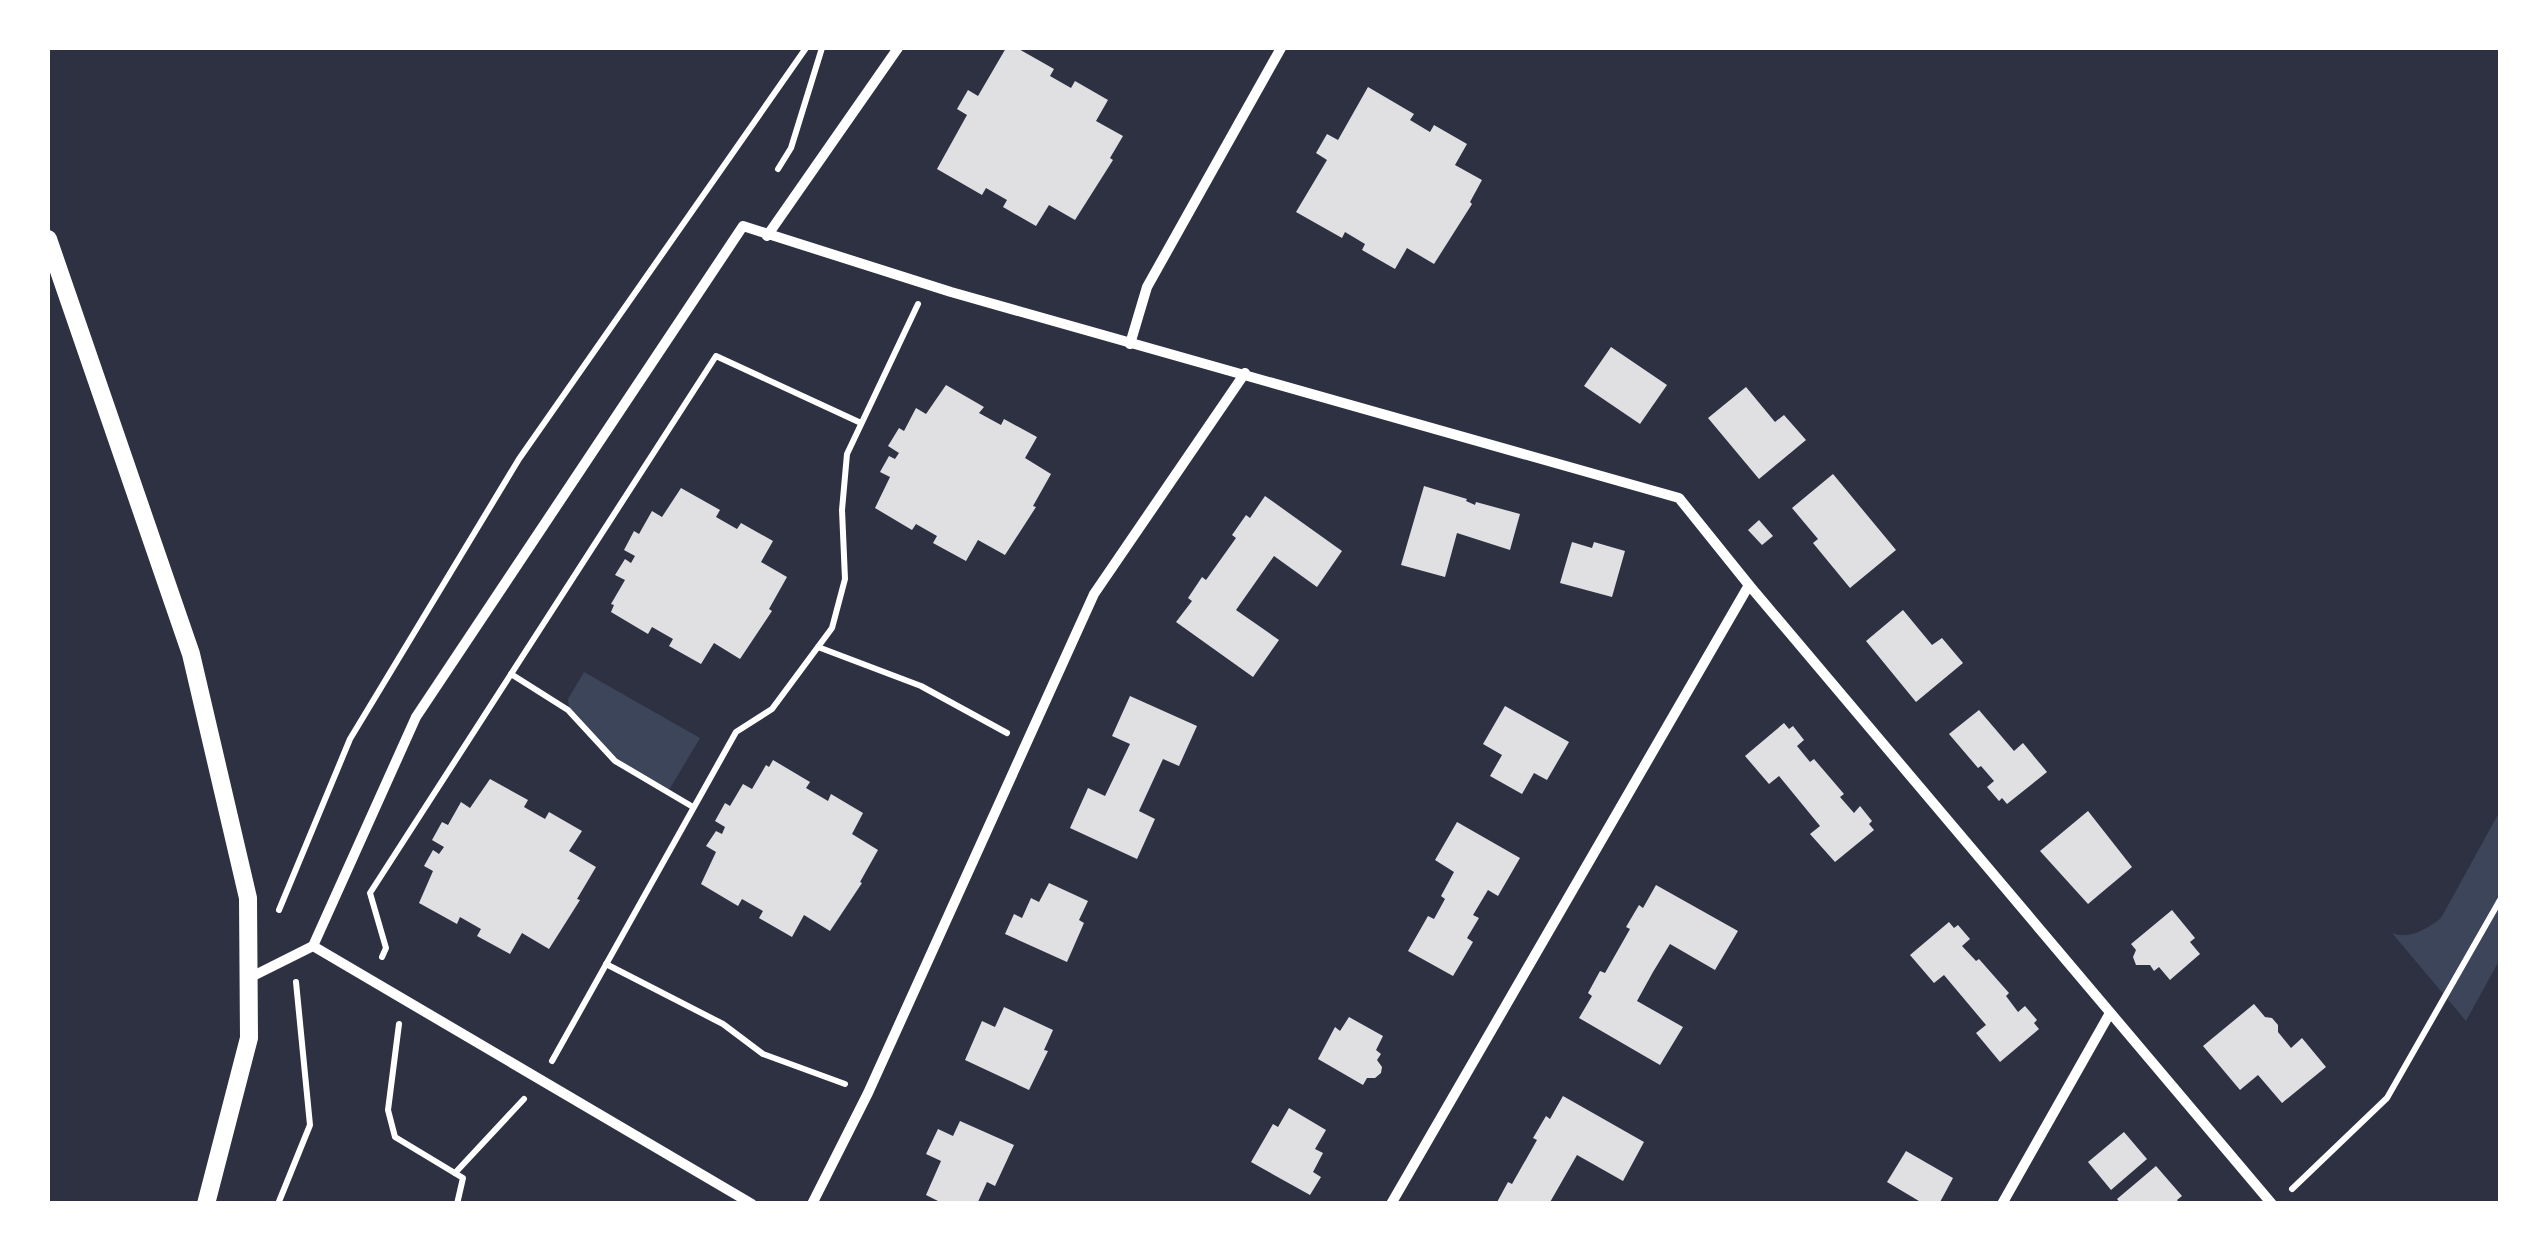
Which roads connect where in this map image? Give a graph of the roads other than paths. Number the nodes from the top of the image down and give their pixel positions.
1 (898, 48) edge
2 (1281, 48) edge
3 (767, 236) junction
4 (48, 239) edge
5 (1130, 344) junction
6 (1244, 373) junction
7 (1748, 585) junction
8 (314, 946) junction
9 (251, 977) junction
10 (2110, 1013) junction
11 (206, 1204) edge
12 (752, 1204) edge
13 (812, 1204) edge
14 (1391, 1204) edge
15 (2002, 1204) edge
16 (2272, 1204) edge

1 - 3 street
2 - 5 street
3 - 5 street
3 - 8 street
4 - 9 street
5 - 6 street
6 - 7 street
6 - 13 street
7 - 10 street
7 - 14 street
8 - 9 street
8 - 12 street
9 - 11 street
10 - 15 street
10 - 16 street

